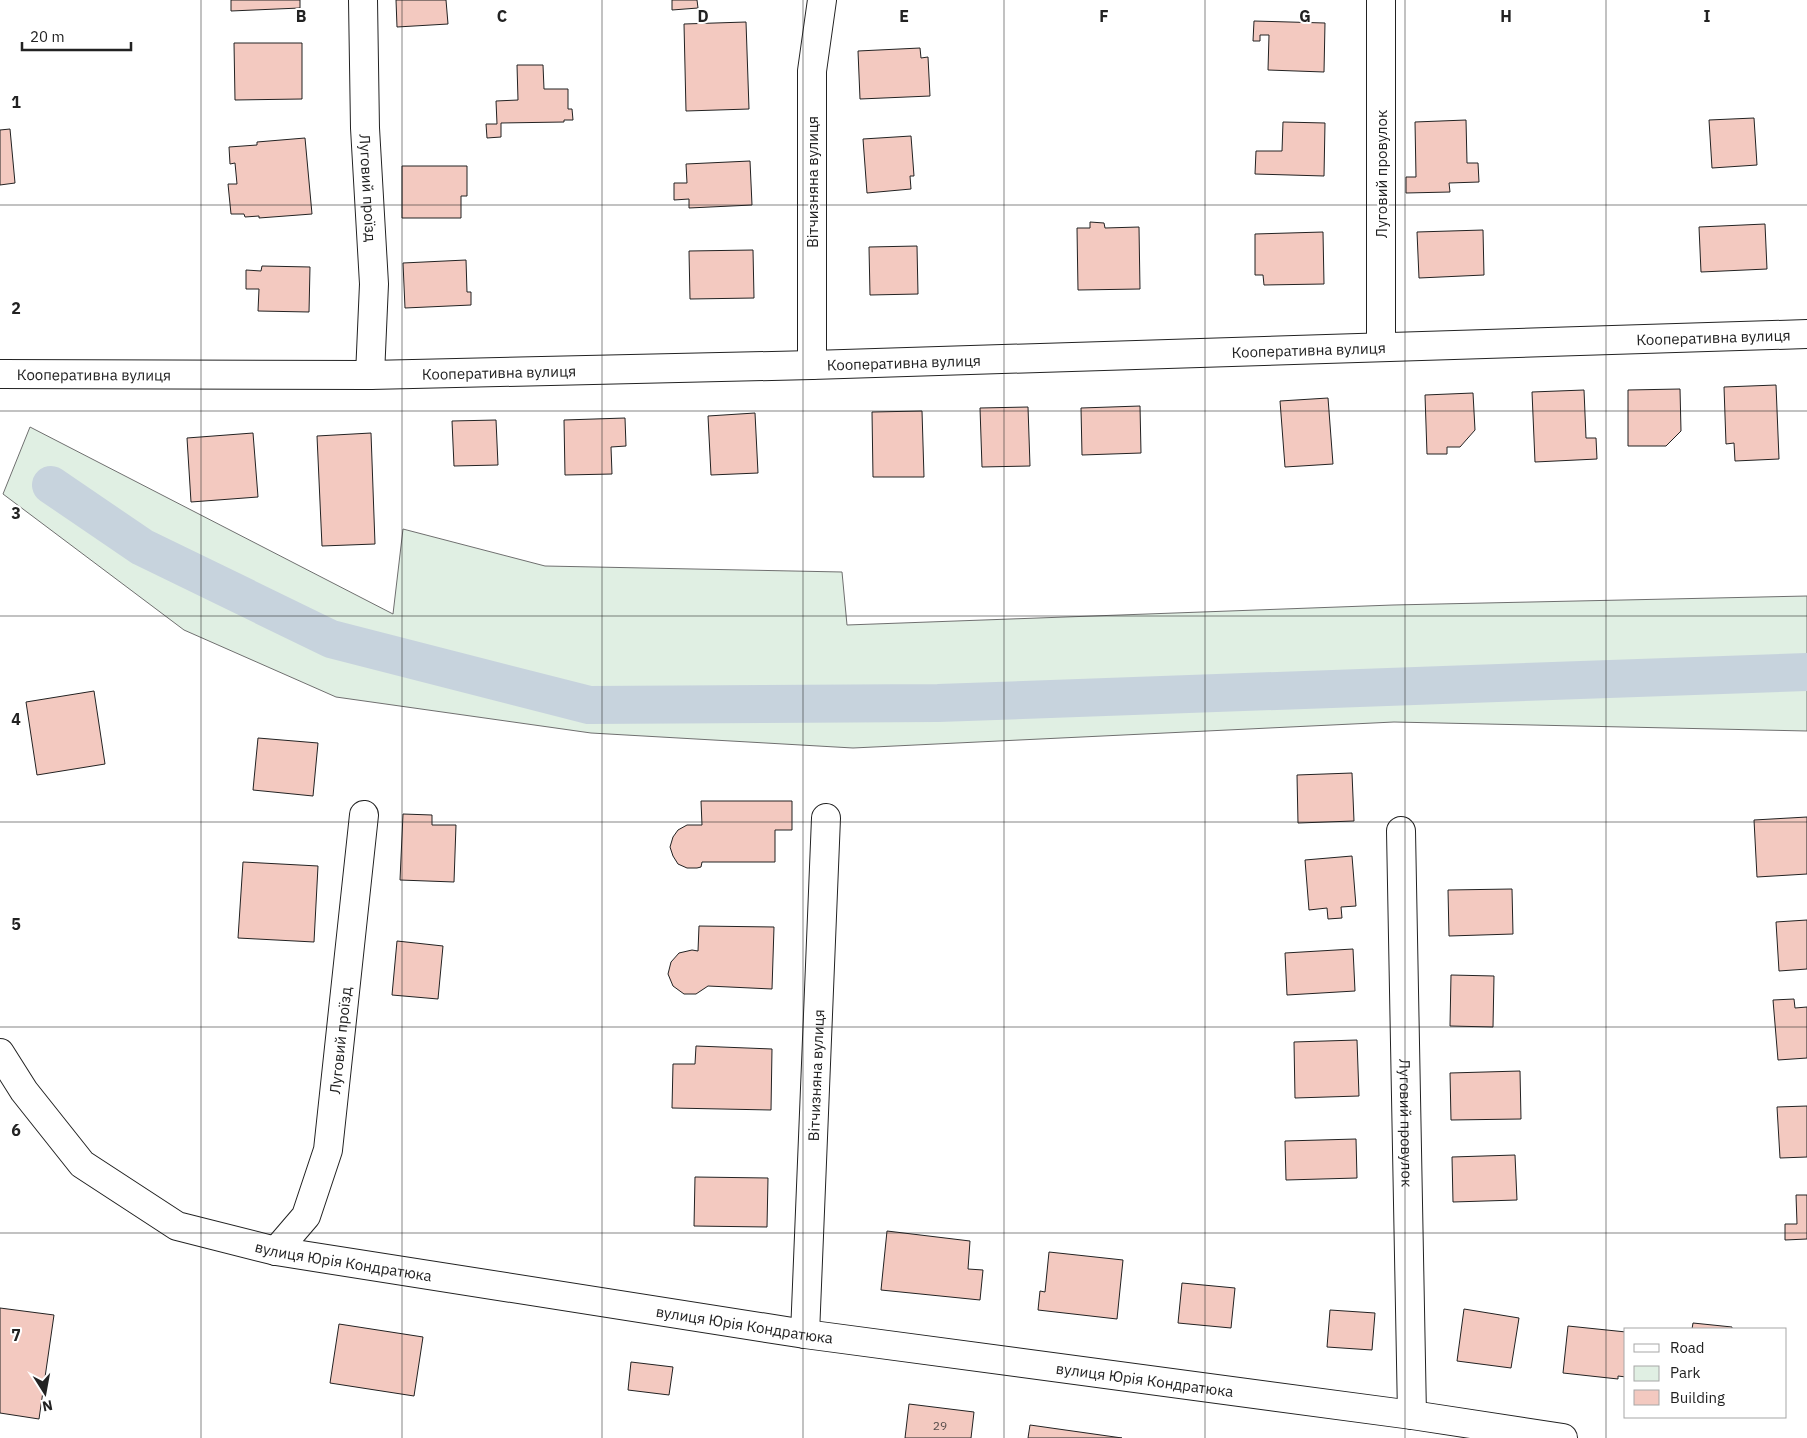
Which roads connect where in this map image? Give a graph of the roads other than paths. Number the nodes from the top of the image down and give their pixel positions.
1 (363, 0) edge
2 (822, 0) edge
3 (1380, 0) edge
4 (1807, 334) edge
5 (1381, 348) junction
6 (812, 365) junction
7 (0, 374) edge
8 (370, 375) junction
9 (364, 815) dead end
10 (826, 818) dead end
11 (1401, 831) dead end
12 (0, 1053) edge
13 (276, 1251) junction
14 (805, 1334) junction
15 (1412, 1415) junction
16 (1563, 1438) edge

1 - 8 street, Луговий проїзд
2 - 6 street, Вітчизняна вулиця
3 - 5 street, Луговий провулок
4 - 5 street, Кооперативна вулиця
5 - 6 street, Кооперативна вулиця
6 - 8 street, Кооперативна вулиця
7 - 8 street, Кооперативна вулиця
9 - 13 street, Луговий проїзд
10 - 14 street, Вітчизняна вулиця
11 - 15 street, Луговий провулок
12 - 13 street, вулиця Юрія Кондратюка
13 - 14 street, вулиця Юрія Кондратюка
14 - 15 street, вулиця Юрія Кондратюка
15 - 16 street, вулиця Юрія Кондратюка

